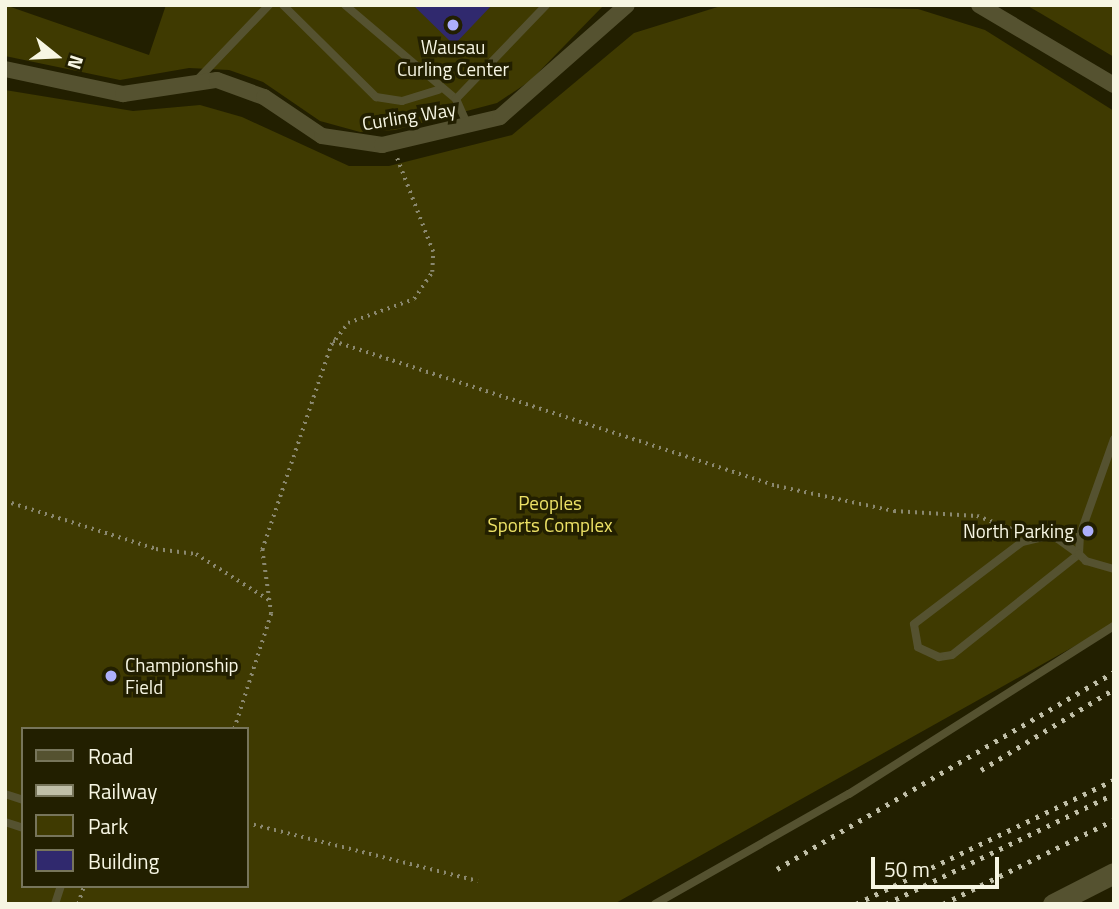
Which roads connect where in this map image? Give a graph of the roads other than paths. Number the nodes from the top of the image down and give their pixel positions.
1 (270, 5) edge
2 (283, 5) edge
3 (345, 5) edge
4 (546, 5) edge
5 (627, 5) edge
6 (979, 5) edge
7 (5, 69) edge
8 (198, 79) junction
9 (1114, 85) edge
10 (438, 90) junction
11 (456, 99) junction
12 (468, 127) junction
13 (1114, 439) edge
14 (1079, 554) junction
15 (1114, 569) edge
16 (1114, 626) edge
17 (1114, 873) edge
18 (655, 904) edge
19 (1053, 904) edge

1 - 8 lane
2 - 10 lane
3 - 10 lane
4 - 11 lane
5 - 12 street, Curling Way
6 - 9 street
7 - 8 street, Curling Way
8 - 12 street, Curling Way
10 - 11 lane
11 - 12 lane
13 - 14 lane
14 - 14 lane
14 - 15 lane
16 - 18 lane
17 - 19 street

